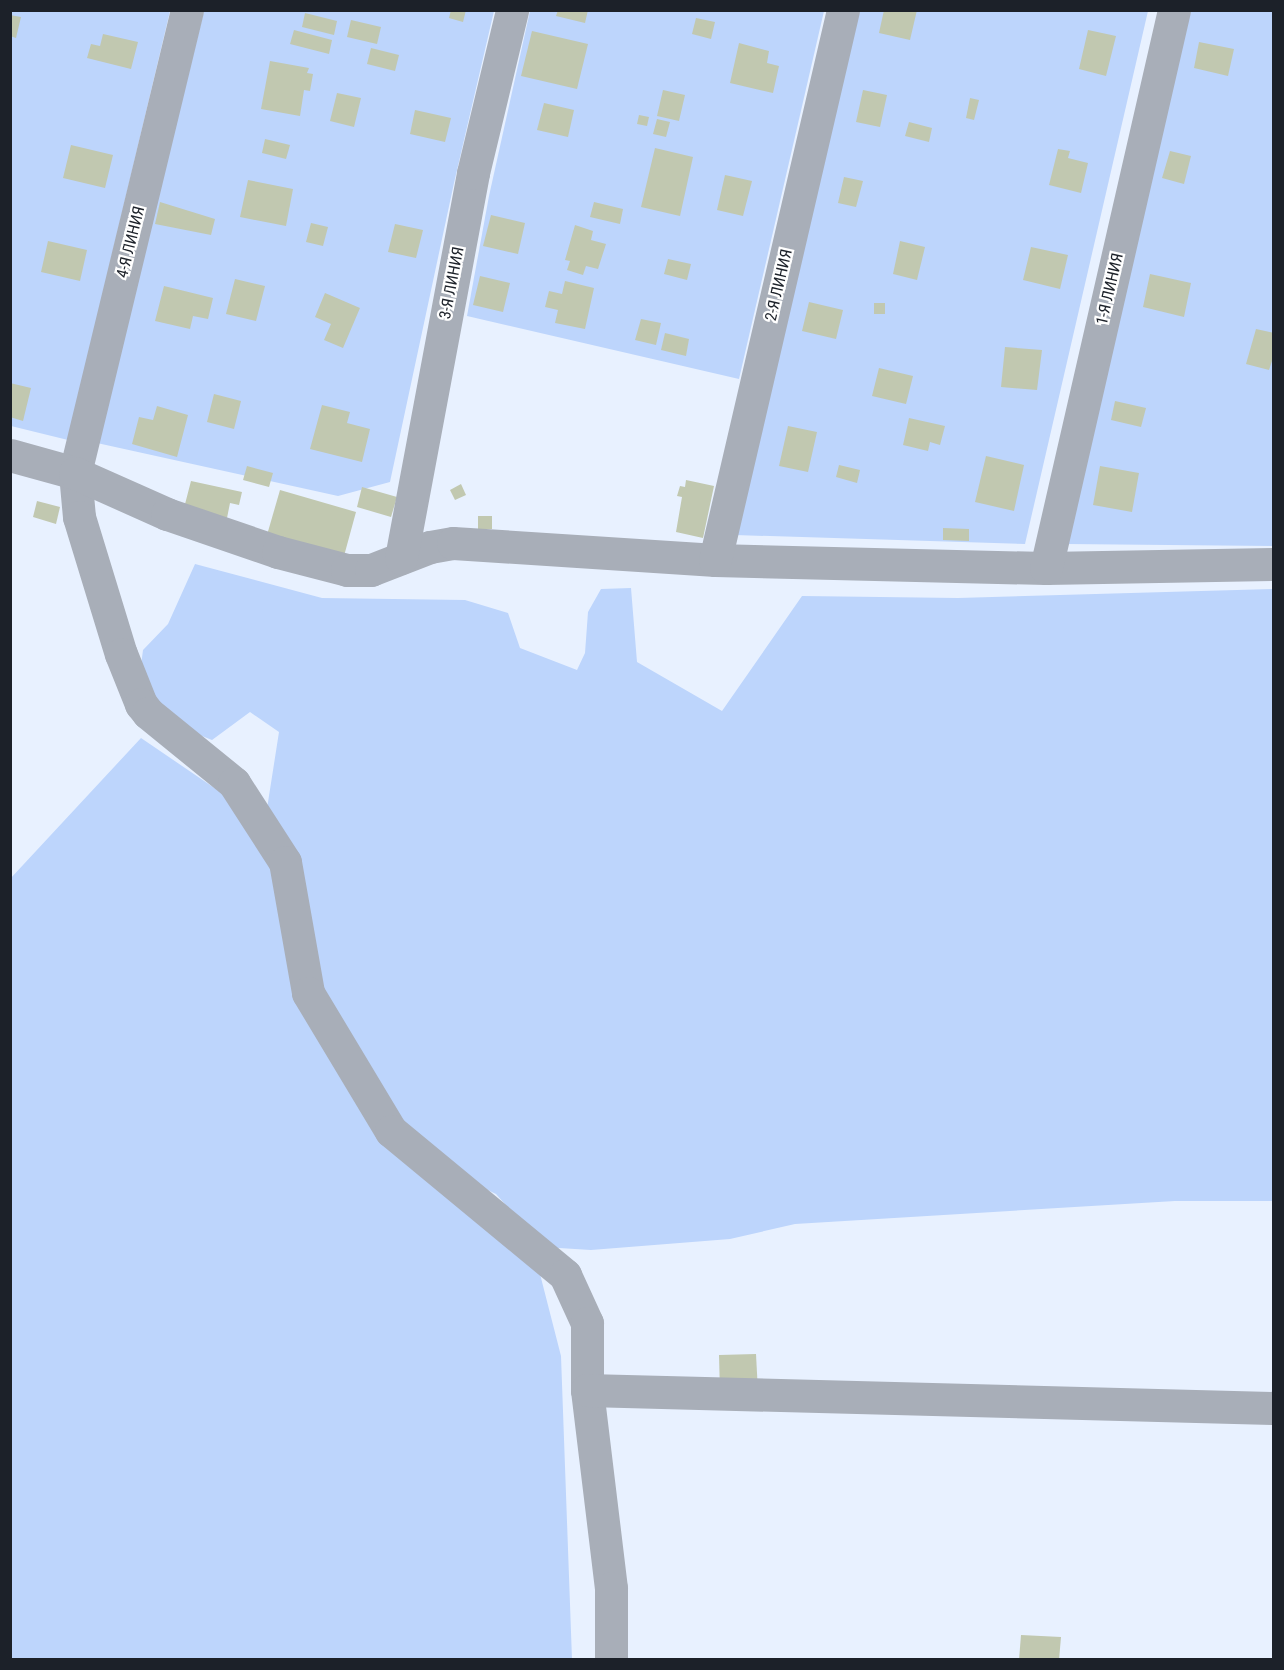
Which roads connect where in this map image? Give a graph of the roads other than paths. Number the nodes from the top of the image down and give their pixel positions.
1 (187, 10) edge
2 (513, 10) edge
3 (843, 10) edge
4 (1174, 10) edge
5 (10, 455) edge
6 (75, 473) junction
7 (401, 558) junction
8 (715, 560) junction
9 (1274, 564) edge
10 (1046, 568) junction
11 (587, 1390) junction
12 (1274, 1408) edge
13 (610, 1659) edge

1 - 6 street, 4-Я ЛИНИЯ
2 - 7 street, 3-Я ЛИНИЯ
3 - 8 street, 2-Я ЛИНИЯ
4 - 10 street, 1-Я ЛИНИЯ
5 - 6 street
6 - 7 street
6 - 11 street, 4-Я ЛИНИЯ
7 - 8 street
8 - 10 street
9 - 10 street
11 - 12 street
11 - 13 street, 4-Я ЛИНИЯ

